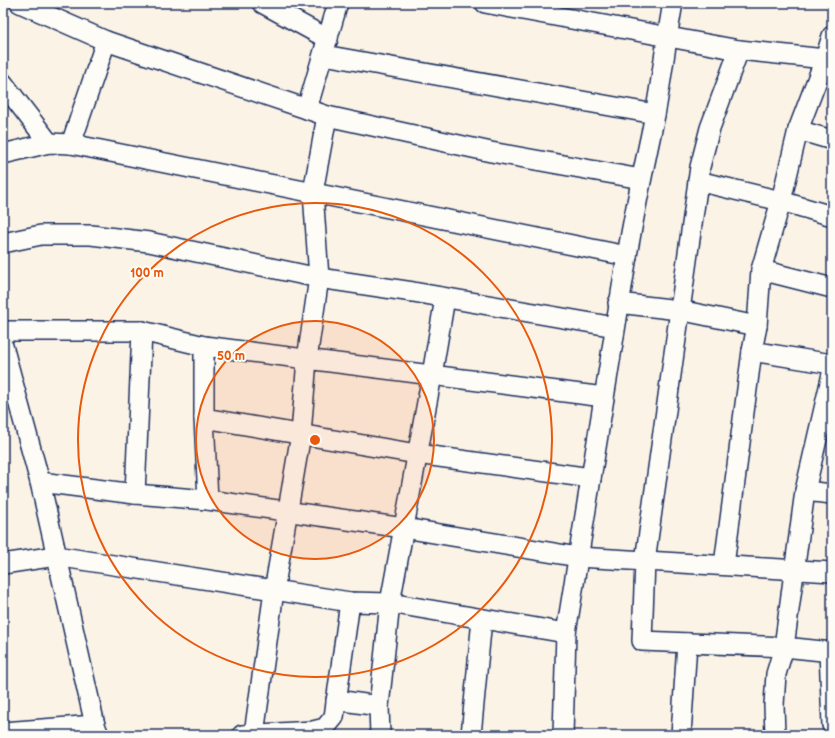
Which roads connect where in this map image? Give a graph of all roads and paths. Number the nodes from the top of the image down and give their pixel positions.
1 (20, 3) edge
2 (262, 3) edge
3 (338, 3) edge
4 (485, 3) edge
5 (673, 3) edge
6 (666, 36) junction
7 (832, 36) edge
8 (106, 41) junction
9 (326, 47) junction
10 (739, 50) junction
11 (828, 60) edge
12 (3, 83) edge
13 (307, 108) junction
14 (655, 114) junction
15 (327, 116) junction
16 (798, 130) junction
17 (832, 140) edge
18 (49, 143) junction
19 (71, 144) junction
20 (3, 154) edge
21 (641, 179) junction
22 (698, 181) junction
23 (314, 192) junction
24 (781, 201) junction
25 (832, 216) edge
26 (3, 243) edge
27 (627, 256) junction
28 (761, 270) junction
29 (319, 278) junction
30 (832, 288) edge
31 (445, 298) junction
32 (618, 303) junction
33 (679, 310) junction
34 (757, 326) junction
35 (615, 328) junction
36 (3, 331) edge
37 (142, 331) junction
38 (3, 346) edge
39 (204, 346) junction
40 (752, 351) junction
41 (307, 359) junction
42 (832, 364) edge
43 (832, 374) edge
44 (432, 375) junction
45 (604, 398) junction
46 (204, 418) junction
47 (301, 434) junction
48 (417, 454) junction
49 (591, 478) junction
50 (40, 482) junction
51 (805, 492) junction
52 (135, 494) junction
53 (832, 494) edge
54 (208, 500) junction
55 (289, 511) junction
56 (404, 528) junction
57 (56, 556) junction
58 (578, 557) junction
59 (645, 561) junction
60 (3, 564) edge
61 (724, 565) junction
62 (795, 570) junction
63 (832, 572) edge
64 (274, 591) junction
65 (350, 602) junction
66 (390, 603) junction
67 (482, 619) junction
68 (566, 633) junction
69 (687, 643) junction
70 (784, 647) junction
71 (830, 652) edge
72 (336, 700) junction
73 (379, 706) junction
74 (832, 726) edge
75 (97, 730) edge
76 (3, 732) edge
77 (38, 732) edge
78 (247, 734) edge
79 (380, 735) edge
80 (472, 735) edge
81 (563, 735) edge
82 (681, 735) edge
83 (775, 735) edge
84 (832, 735) edge

1 - 8 street
2 - 9 street
3 - 9 street
4 - 6 street
5 - 6 street
6 - 10 street
6 - 14 street
7 - 11 street
8 - 13 street
8 - 19 street
9 - 13 street
9 - 14 street
10 - 11 street
10 - 22 street
11 - 16 street
12 - 18 street
13 - 15 street
14 - 21 street
15 - 21 street
15 - 23 street
16 - 17 street
16 - 24 street
18 - 19 street
18 - 20 street
19 - 23 street
21 - 27 street
22 - 24 street
22 - 33 street
23 - 27 street
23 - 29 street
24 - 25 street
24 - 28 street
26 - 29 street
27 - 32 street
28 - 30 street
28 - 34 street
29 - 31 street
29 - 41 street
31 - 35 street
31 - 44 street
32 - 33 street
32 - 35 street
33 - 34 street
33 - 59 street
34 - 40 street
35 - 45 street
36 - 37 street
37 - 39 street
37 - 52 street
38 - 50 street
39 - 41 street
39 - 46 street
40 - 42 street
40 - 61 street
41 - 44 street
41 - 47 street
43 - 51 street
44 - 45 street
44 - 48 street
45 - 49 street
46 - 47 street
46 - 54 street
47 - 48 street
47 - 55 street
48 - 49 street
48 - 56 street
49 - 58 street
50 - 52 street
50 - 57 street
51 - 53 street
51 - 62 street
52 - 54 street
54 - 55 street
55 - 56 street
55 - 64 street
56 - 58 street
56 - 66 street
57 - 60 street
57 - 64 street
57 - 75 street
58 - 59 street
58 - 68 street
59 - 61 street
59 - 69 street
61 - 62 street
62 - 63 street
62 - 70 street
64 - 65 street
64 - 78 street
65 - 66 street
65 - 72 street
66 - 67 street
66 - 73 street
67 - 68 street
67 - 80 street
68 - 81 street
69 - 70 street
69 - 82 street
70 - 71 street
70 - 83 street
71 - 74 street
72 - 73 street
72 - 78 street
73 - 79 street
74 - 84 street
75 - 77 street
76 - 77 street

